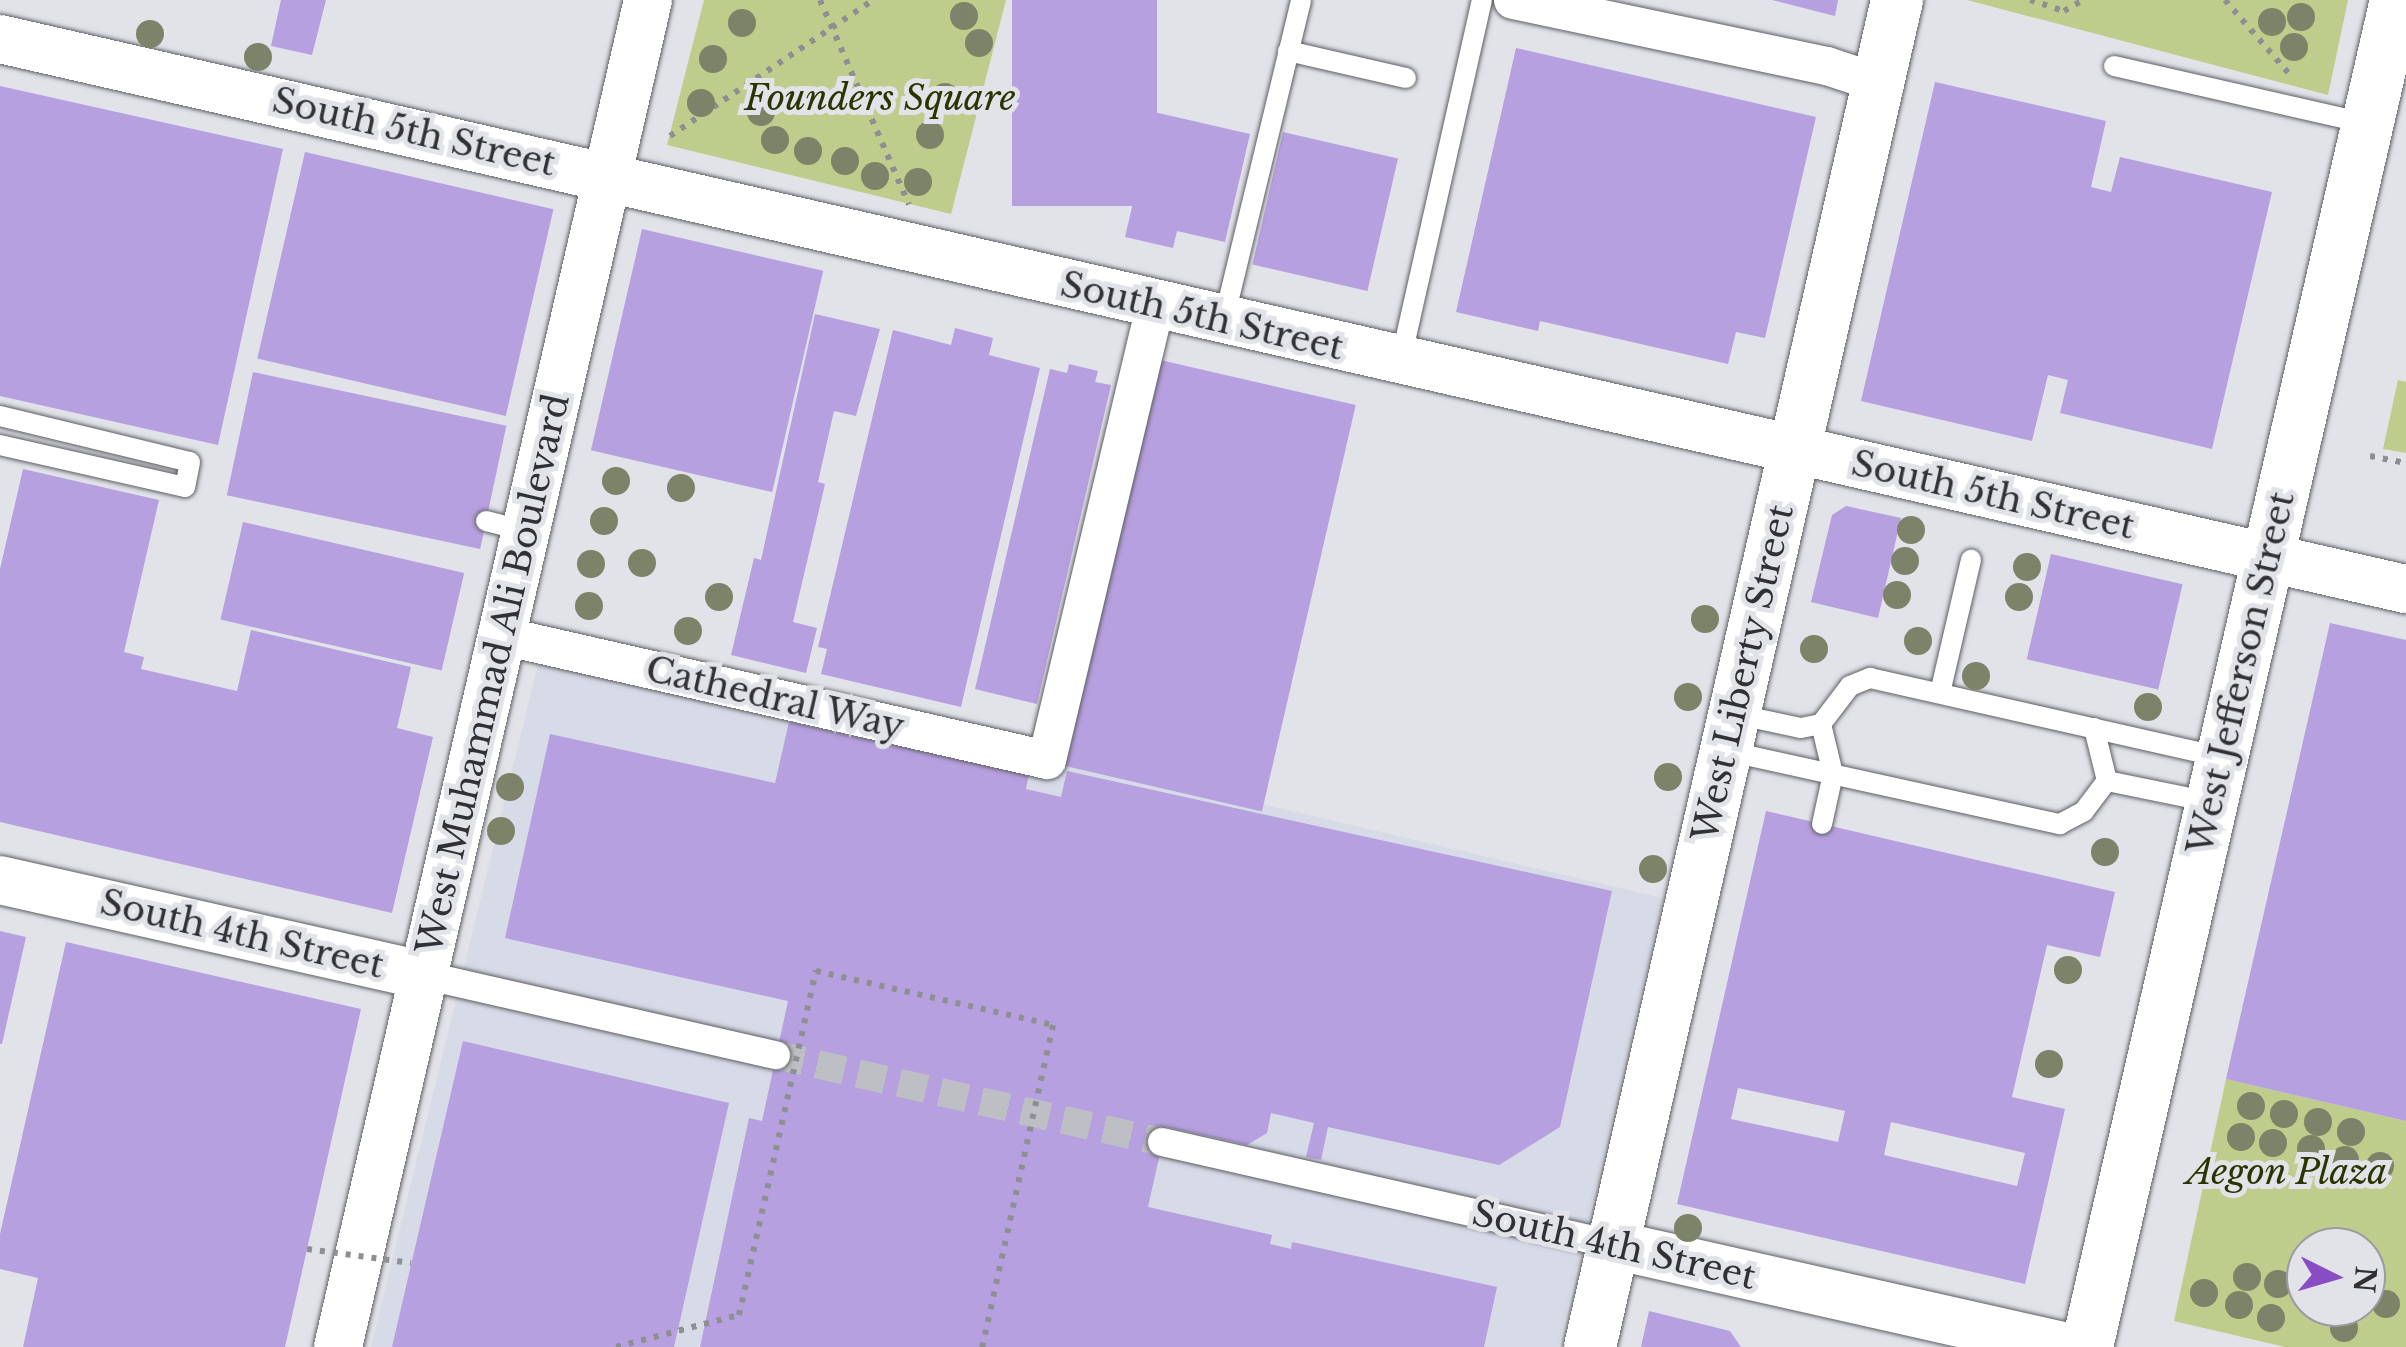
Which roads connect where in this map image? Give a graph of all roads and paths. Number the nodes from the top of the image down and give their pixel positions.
1 (648, 0) edge
2 (820, 0) edge
3 (873, 0) edge
4 (1300, 0) edge
5 (1482, 0) edge
6 (1513, 0) edge
7 (1898, 0) edge
8 (2030, 0) edge
9 (2082, 0) edge
10 (2224, 0) edge
11 (2396, 0) edge
12 (834, 30) junction
13 (0, 39) edge
14 (1288, 51) junction
15 (2114, 66) dead end
16 (1406, 78) dead end
17 (1878, 83) junction
18 (2299, 85) dead end
19 (2368, 124) junction
20 (670, 136) dead end
21 (609, 176) junction
22 (930, 254) junction
23 (1155, 305) junction
24 (1224, 321) junction
25 (1400, 361) junction
26 (0, 416) edge
27 (0, 445) edge
28 (1794, 450) junction
29 (2370, 456) dead end
30 (2406, 463) edge
31 (2268, 556) junction
32 (1971, 560) dead end
33 (2406, 588) edge
34 (503, 636) junction
35 (1940, 693) junction
36 (1821, 724) junction
37 (2094, 728) junction
38 (1730, 732) junction
39 (1834, 774) junction
40 (2217, 780) junction
41 (2108, 781) junction
42 (1822, 824) dead end
43 (0, 880) edge
44 (422, 976) junction
45 (776, 1055) tunnel mouth
46 (1162, 1142) tunnel mouth
47 (1614, 1245) junction
48 (307, 1249) dead end
49 (411, 1263) dead end
50 (338, 1347) edge
51 (616, 1347) edge
52 (982, 1347) edge
53 (1590, 1347) edge
54 (2066, 1347) edge
55 (2087, 1347) edge

1 - 21 street, West Muhammad Ali Boulevard
2 - 12 path
3 - 12 path
4 - 14 lane
5 - 25 lane
6 - 17 street
7 - 17 main road, West Liberty Street
8 - 9 path
10 - 18 path
11 - 19 main road, West Jefferson Street
12 - 20 path
12 - 22 path
13 - 21 street, South 5th Street
14 - 16 lane
14 - 24 lane
15 - 19 lane
17 - 28 main road, West Liberty Street
19 - 31 main road, West Jefferson Street
21 - 22 street, South 5th Street
21 - 34 street, West Muhammad Ali Boulevard
22 - 23 street, South 5th Street
23 - 24 street, South 5th Street
23 - 34 street, Cathedral Way
24 - 25 street, South 5th Street
25 - 28 street, South 5th Street
26 - 27 lane
28 - 31 street, South 5th Street
28 - 38 main road, West Liberty Street
29 - 30 path
31 - 33 street, South 5th Street
31 - 40 main road, West Jefferson Street
32 - 35 lane
34 - 44 street, West Muhammad Ali Boulevard
35 - 36 lane
35 - 37 lane
36 - 38 lane
36 - 39 lane
37 - 40 lane
37 - 41 lane
38 - 39 lane
38 - 47 main road, West Liberty Street
39 - 41 lane
39 - 42 lane
40 - 41 lane
40 - 55 main road, West Jefferson Street
43 - 44 street, South 4th Street
44 - 45 street, South 4th Street
44 - 50 street, West Muhammad Ali Boulevard
46 - 47 street, South 4th Street
47 - 53 main road, West Liberty Street
47 - 54 street, South 4th Street
48 - 49 path, bridge
51 - 52 path, bridge

